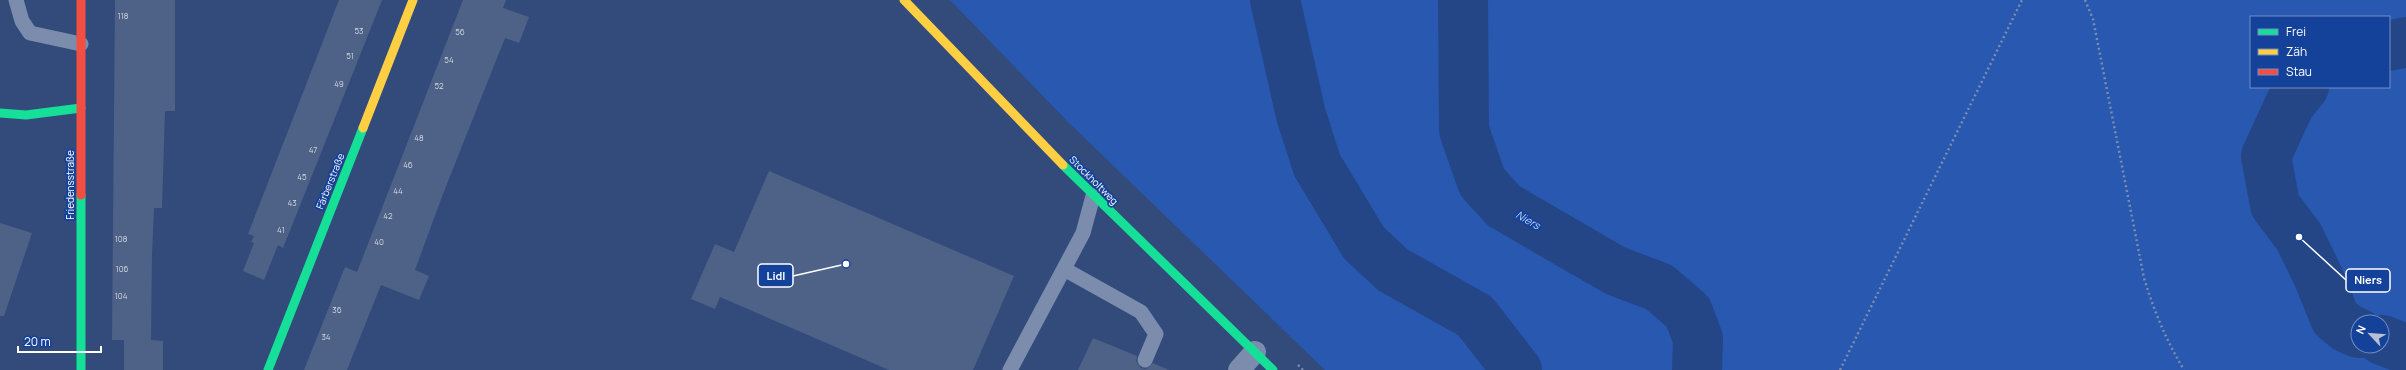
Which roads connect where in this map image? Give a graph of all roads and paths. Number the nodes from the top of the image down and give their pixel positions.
1 (16, 0) edge
2 (81, 0) edge
3 (413, 0) edge
4 (904, 0) edge
5 (2022, 0) edge
6 (2085, 0) edge
7 (81, 44) junction
8 (82, 108) junction
9 (0, 113) edge
10 (1093, 196) junction
11 (1064, 269) junction
12 (1255, 352) junction
13 (1144, 360) dead end
14 (1012, 369) edge
15 (81, 370) edge
16 (268, 370) edge
17 (1239, 370) edge
18 (1273, 370) edge
19 (1840, 370) edge
20 (2184, 370) edge

1 - 7 lane
2 - 7 main road, Friedensstraße
3 - 16 main road, Färberstraße
4 - 10 main road, Stockholtweg
5 - 19 path
6 - 20 path
7 - 8 main road, Friedensstraße
8 - 9 main road
8 - 15 main road, Friedensstraße
10 - 11 lane
10 - 12 main road, Stockholtweg
11 - 13 lane
11 - 14 lane
12 - 17 street
12 - 18 main road, Stockholtweg

